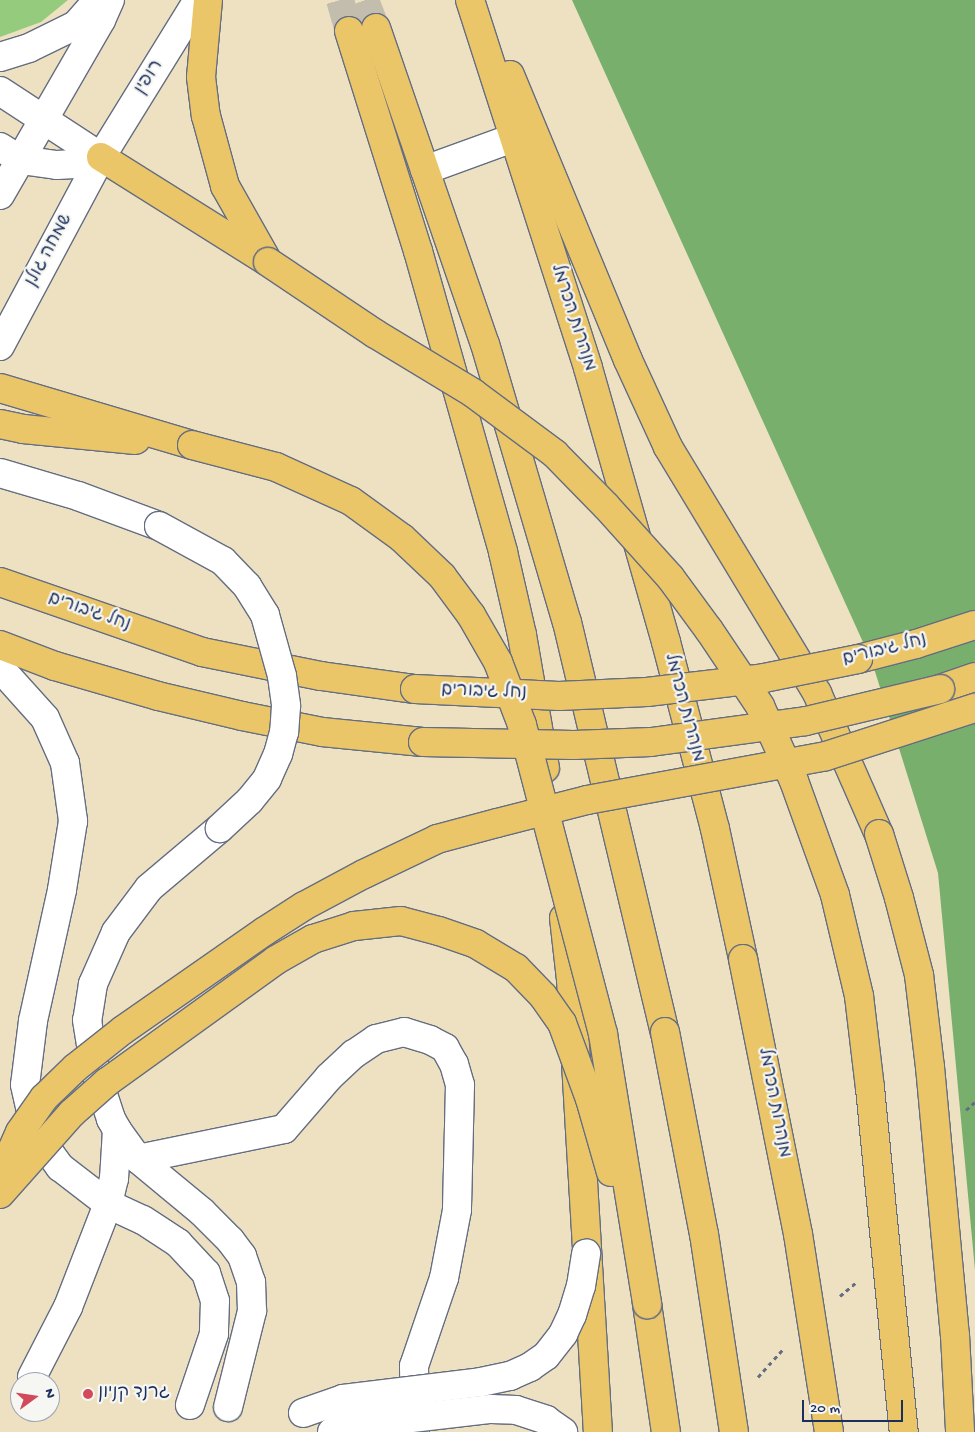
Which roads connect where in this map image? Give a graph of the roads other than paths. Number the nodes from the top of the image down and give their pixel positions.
1 (98, 0) edge
2 (110, 0) edge
3 (198, 0) edge
4 (208, 0) edge
5 (470, 0) edge
6 (479, 0) edge
7 (376, 28) tunnel mouth
8 (350, 31) tunnel mouth
9 (0, 57) edge
10 (0, 91) edge
11 (45, 119) junction
12 (513, 138) junction
13 (10, 154) edge
14 (101, 157) junction
15 (425, 170) junction
16 (0, 195) edge
17 (268, 262) junction
18 (0, 346) edge
19 (0, 388) edge
20 (0, 424) edge
21 (192, 445) junction
22 (0, 473) edge
23 (0, 582) edge
24 (975, 625) edge
25 (0, 645) edge
26 (0, 668) edge
27 (975, 677) edge
28 (975, 708) edge
29 (117, 1130) junction
30 (138, 1159) junction
31 (0, 1177) edge
32 (0, 1194) edge
33 (108, 1204) junction
34 (586, 1253) junction
35 (648, 1304) junction
36 (35, 1372) edge
37 (190, 1405) dead end
38 (228, 1407) dead end
39 (303, 1413) dead end
40 (332, 1432) edge
41 (415, 1432) edge
42 (563, 1432) edge
43 (598, 1432) edge
44 (666, 1432) edge
45 (734, 1432) edge
46 (829, 1432) edge
47 (904, 1432) edge
48 (960, 1432) edge

1 - 9 street
2 - 11 street
3 - 14 street, רופין
4 - 17 main road
5 - 12 main road, מנהרות הכרמל
6 - 48 main road, bridge
7 - 15 main road
8 - 34 main road, bridge
10 - 11 street
11 - 13 street
11 - 14 street
12 - 15 street
12 - 46 main road, מנהרות הכרמל, bridge
13 - 14 street
13 - 16 street
14 - 17 main road
14 - 18 street, שמחה גולן
15 - 45 main road, bridge
17 - 47 main road, bridge
19 - 21 main road
20 - 21 main road
21 - 35 main road, bridge
22 - 29 street, bridge
23 - 24 main road, נחל גיבורים, bridge
25 - 27 main road, bridge
26 - 33 street
28 - 31 main road, bridge
29 - 30 street
29 - 33 street
30 - 38 street
30 - 41 street
32 - 35 main road, bridge
33 - 36 street
33 - 37 street
34 - 39 street, bridge
34 - 43 main road, bridge
35 - 44 main road
40 - 42 street, bridge

